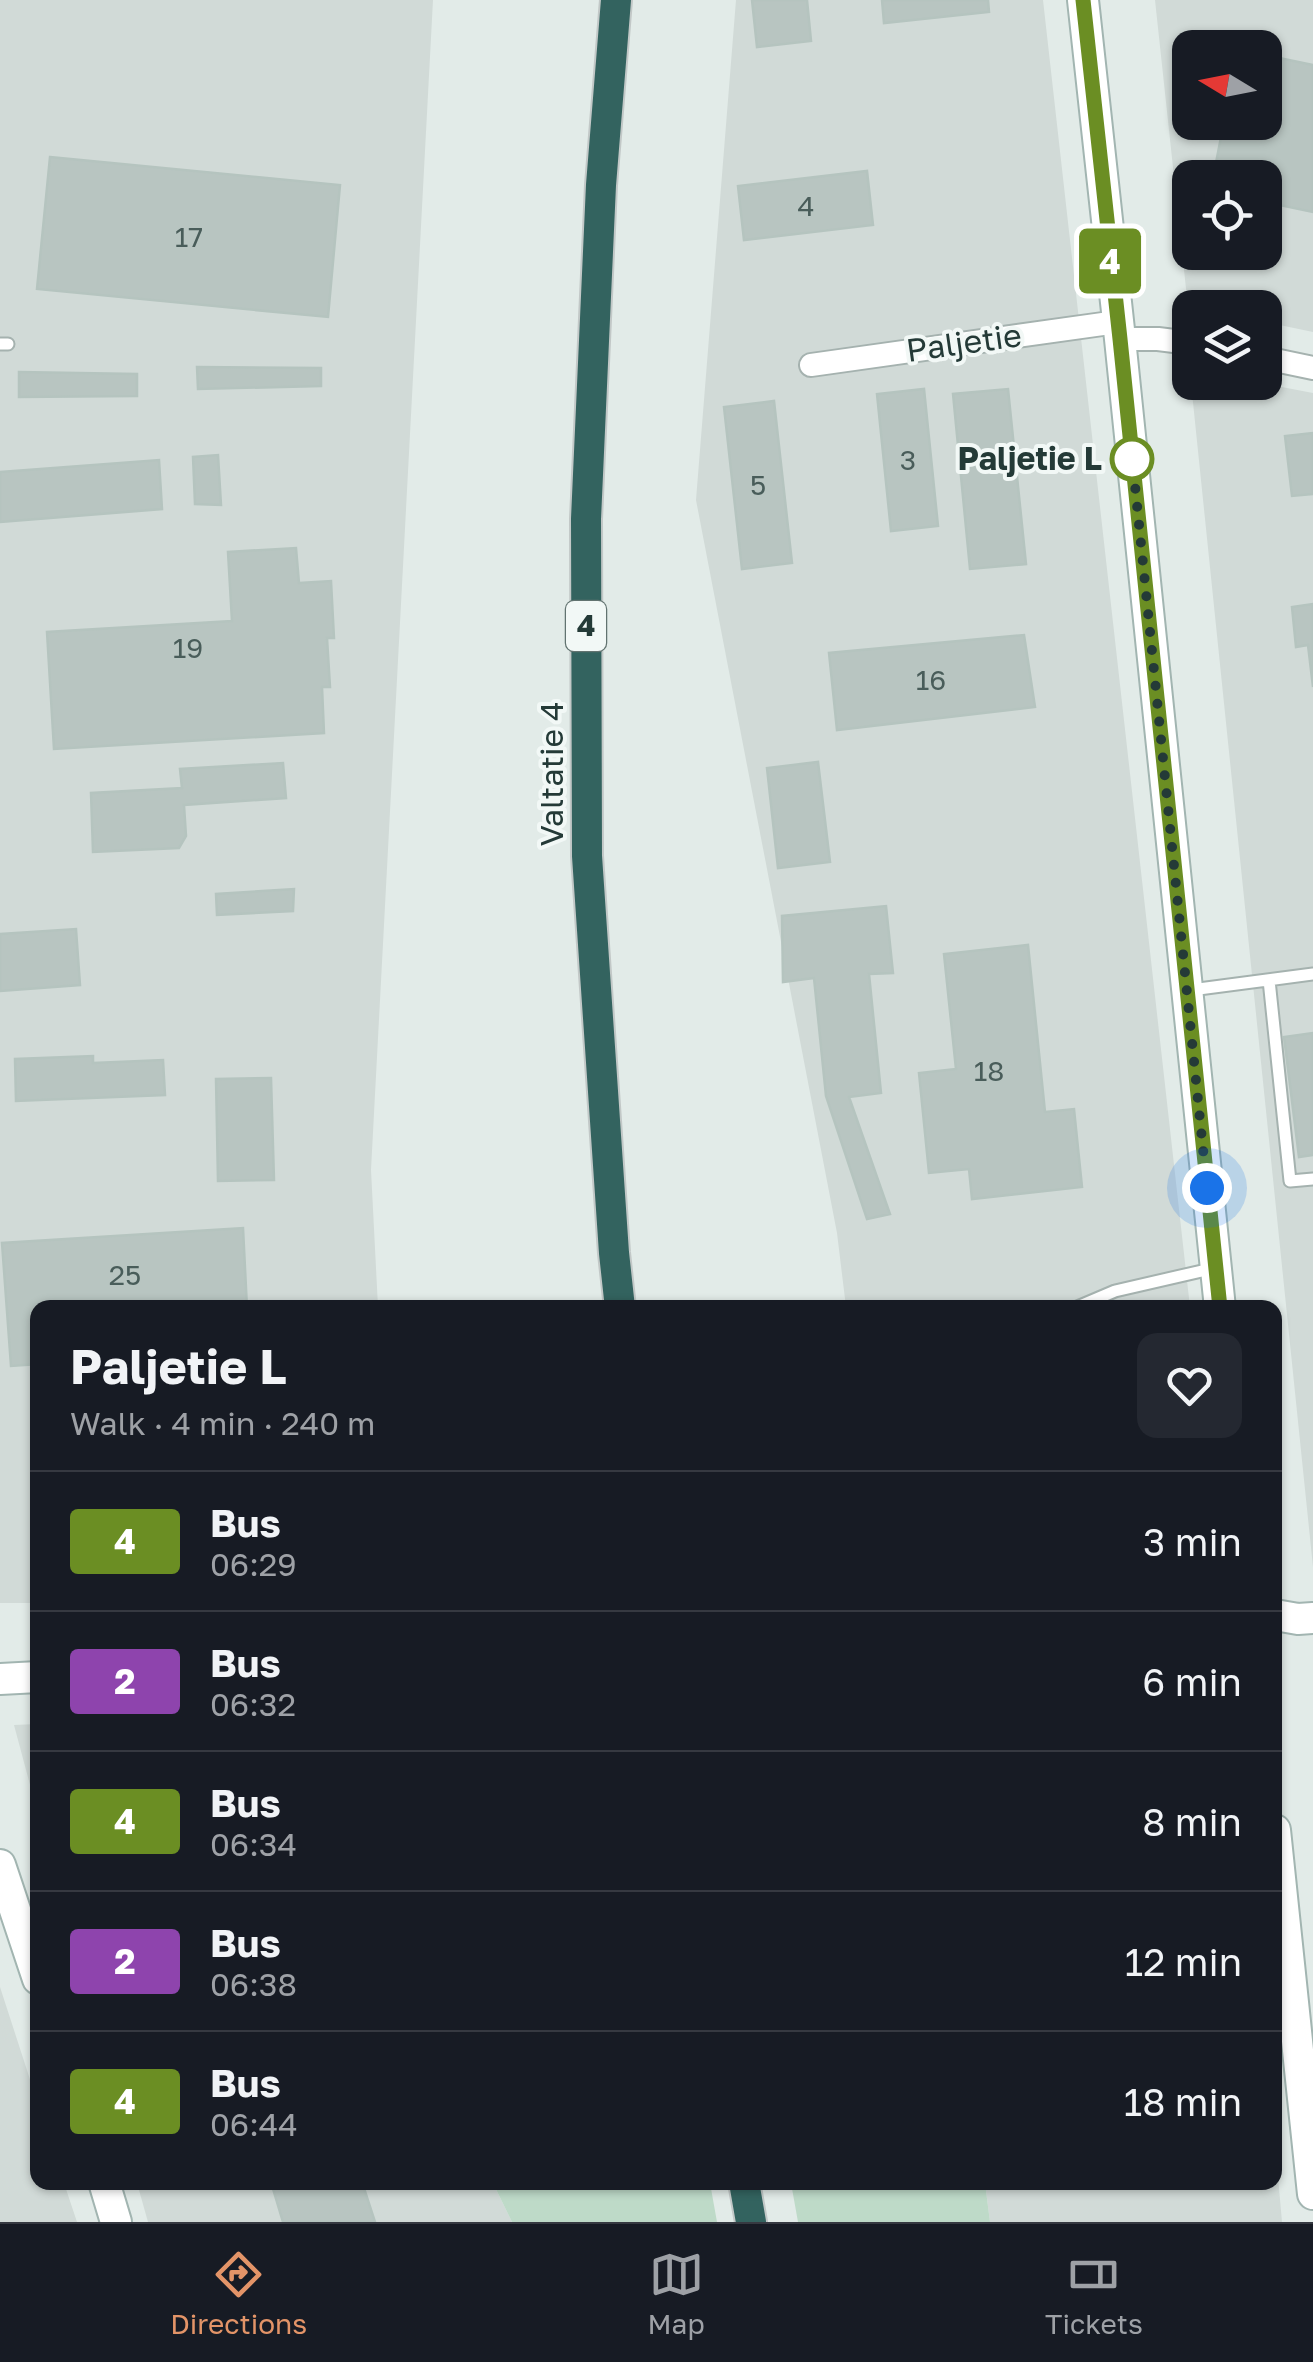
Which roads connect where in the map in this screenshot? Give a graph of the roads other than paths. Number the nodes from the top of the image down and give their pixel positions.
1 (616, 0) edge
2 (1082, 0) edge
3 (1118, 330) junction
4 (1172, 341) edge
5 (1282, 362) edge
6 (810, 364) dead end
7 (1313, 368) edge
8 (1313, 974) edge
9 (1269, 980) junction
10 (1186, 991) junction
11 (1313, 1178) edge
12 (1216, 1268) junction
13 (1114, 1291) junction
14 (619, 1300) edge
15 (1093, 1300) edge
16 (1115, 1300) edge
17 (1219, 1300) edge
18 (1282, 1616) edge
19 (1313, 1618) edge
20 (30, 1677) edge
21 (0, 1679) edge
22 (0, 1864) edge
23 (1282, 1897) edge
24 (30, 1955) edge
25 (106, 2190) edge
26 (745, 2190) edge
27 (1313, 2194) edge
28 (116, 2222) edge
29 (751, 2222) edge

1 - 14 highway, Valtatie 4 / 4
2 - 3 street
3 - 4 street, Paljetie
3 - 6 street, Paljetie
3 - 10 street
5 - 7 street
8 - 9 lane
9 - 10 lane
9 - 11 lane
10 - 12 street
12 - 13 lane
12 - 17 street
13 - 15 lane
13 - 16 lane
18 - 19 street
20 - 21 street
22 - 24 street
23 - 27 street
25 - 28 street
26 - 29 highway

